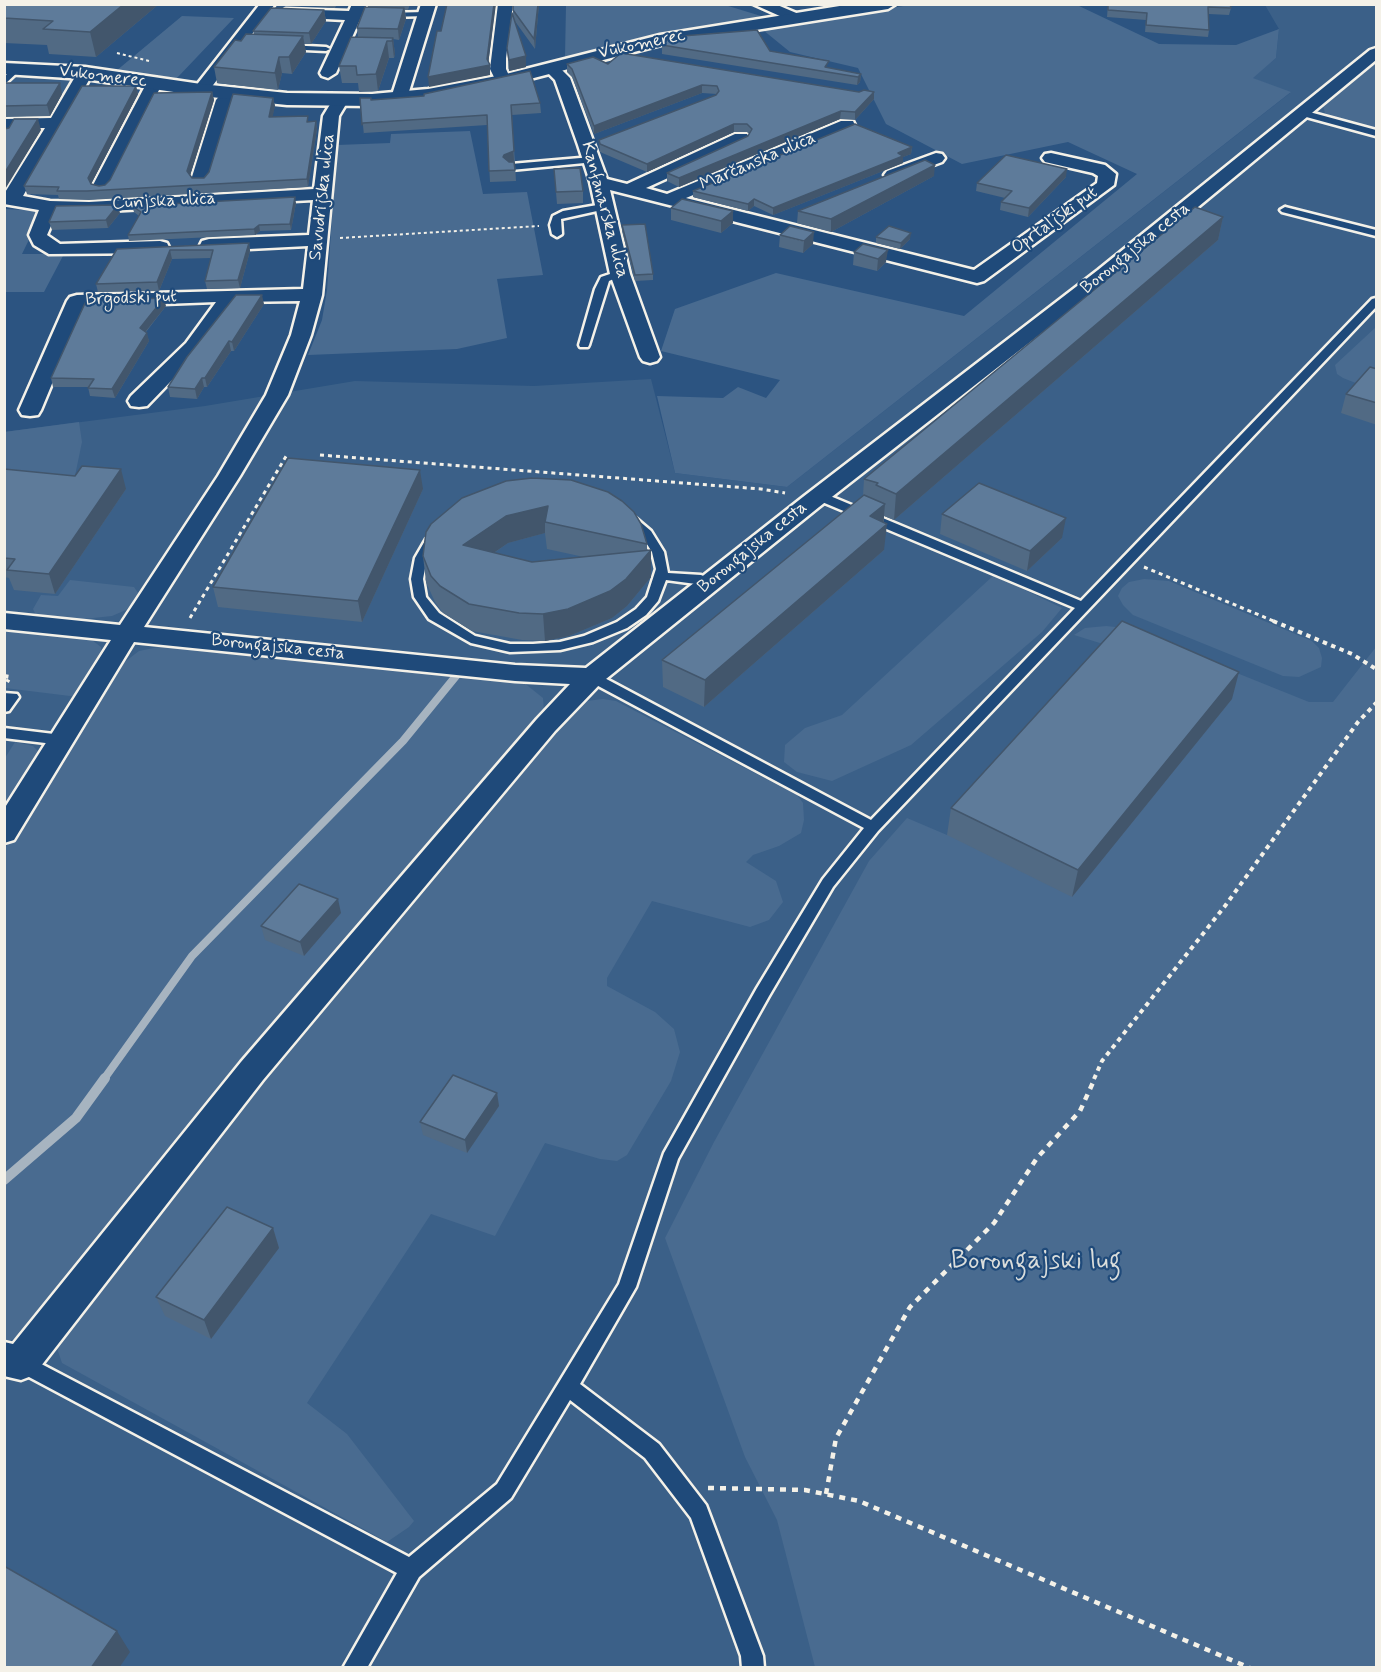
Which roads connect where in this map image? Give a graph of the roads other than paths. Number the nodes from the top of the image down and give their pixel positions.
1 (506, 4) edge
2 (760, 4) edge
3 (888, 4) edge
4 (266, 8) edge
5 (427, 9) edge
6 (357, 10) edge
7 (382, 15) edge
8 (796, 18) junction
9 (361, 46) edge
10 (281, 47) edge
11 (393, 47) edge
12 (414, 47) junction
13 (332, 48) junction
14 (608, 52) junction
15 (1377, 53) edge
16 (653, 59) edge
17 (551, 68) junction
18 (9, 73) edge
19 (85, 73) junction
20 (328, 73) dead end
21 (503, 80) junction
22 (157, 83) junction
23 (201, 90) junction
24 (230, 94) junction
25 (399, 98) junction
26 (340, 101) junction
27 (1302, 113) junction
28 (56, 123) junction
29 (847, 125) edge
30 (1377, 133) edge
31 (4, 134) edge
32 (741, 138) edge
33 (592, 149) junction
34 (936, 158) dead end
35 (1051, 158) dead end
36 (511, 167) edge
37 (200, 180) edge
38 (881, 180) edge
39 (599, 182) junction
40 (101, 187) edge
41 (630, 189) junction
42 (324, 194) junction
43 (8, 199) edge
44 (669, 199) junction
45 (50, 206) junction
46 (603, 207) junction
47 (1285, 210) dead end
48 (794, 216) dead end
49 (772, 225) junction
50 (556, 230) road end
51 (1377, 233) edge
52 (318, 240) junction
53 (620, 274) junction
54 (312, 295) junction
55 (231, 296) junction
56 (1377, 301) edge
57 (584, 345) dead end
58 (650, 357) dead end
59 (139, 401) dead end
60 (30, 410) dead end
61 (815, 499) junction
62 (661, 576) junction
63 (711, 582) junction
64 (1084, 607) junction
65 (4, 621) edge
66 (128, 632) junction
67 (592, 677) junction
68 (4, 697) edge
69 (4, 708) edge
70 (4, 733) edge
71 (62, 740) junction
72 (873, 827) junction
73 (4, 833) edge
74 (13, 1361) edge
75 (567, 1386) junction
76 (411, 1569) junction
77 (354, 1668) edge
78 (753, 1668) edge

1 - 21 street
2 - 8 street
3 - 8 street, Vukomerec
4 - 6 street
4 - 23 street
5 - 7 lane
5 - 12 street
6 - 13 street
8 - 14 street, Vukomerec
9 - 13 street
10 - 13 lane
11 - 12 street
12 - 25 street
13 - 20 street
14 - 16 street
14 - 17 street, Vukomerec
15 - 27 street, Borongajska cesta
17 - 21 street, Vukomerec
17 - 33 street, Kanfanarska ulica
18 - 19 street, Vukomerec
19 - 22 street, Vukomerec
19 - 28 street
21 - 25 street, Vukomerec
22 - 23 street, Vukomerec
22 - 40 street
23 - 24 street, Vukomerec
24 - 26 street, Vukomerec
24 - 37 street
25 - 26 street, Vukomerec
26 - 42 street, Savudrijska ulica
27 - 30 lane
27 - 61 street, Borongajska cesta
28 - 31 street
28 - 43 street
29 - 44 street, Marčanska ulica
32 - 41 street
33 - 36 lane
33 - 39 street, Kanfanarska ulica
34 - 38 street
35 - 49 street, Oprtaljski put
39 - 41 street
39 - 46 street, Kanfanarska ulica
41 - 44 street
42 - 45 street, Cunjska ulica
42 - 52 street, Savudrijska ulica
43 - 45 street, Cunjska ulica
44 - 49 street
45 - 52 street
46 - 50 lane
46 - 53 street, Kanfanarska ulica
47 - 51 lane
48 - 49 street
52 - 54 street, Savudrijska ulica
53 - 57 lane
53 - 58 street, Kanfanarska ulica
54 - 55 street
54 - 66 street, Savudrijska ulica
55 - 59 street
55 - 60 street, Brgodski put
56 - 64 lane
61 - 63 street, Borongajska cesta
61 - 64 lane
62 - 62 lane
62 - 63 lane
63 - 67 street, Borongajska cesta
64 - 72 lane
65 - 66 street, Borongajska cesta
66 - 67 street, Borongajska cesta
66 - 71 street, Savudrijska ulica
67 - 72 lane
67 - 74 street
68 - 69 lane
70 - 71 lane
71 - 73 street, Savudrijska ulica
72 - 75 lane
74 - 76 lane
75 - 76 lane
75 - 78 lane
76 - 77 lane

